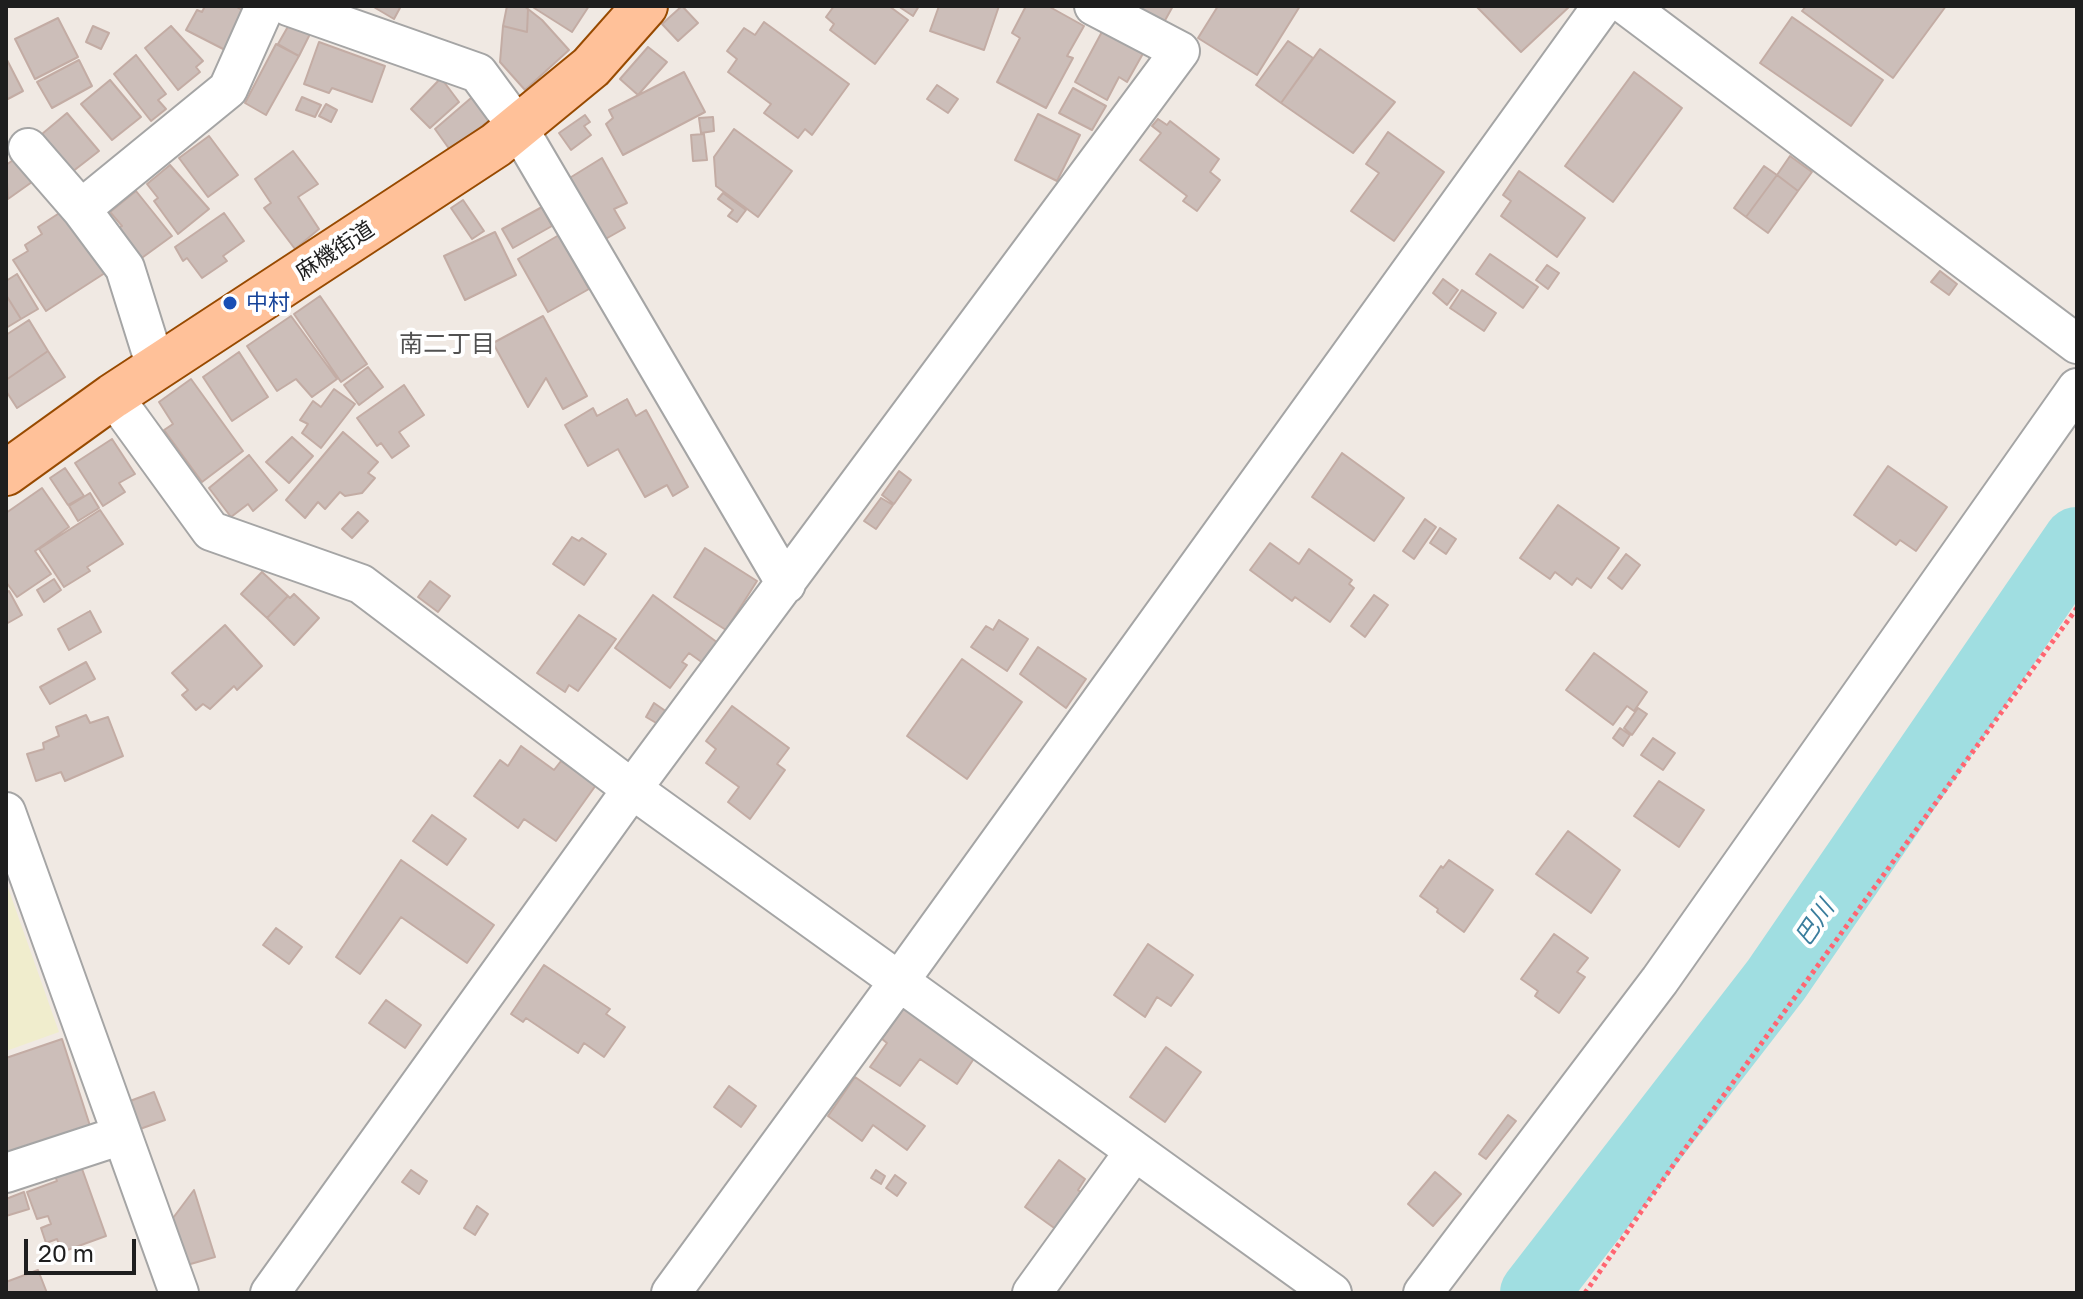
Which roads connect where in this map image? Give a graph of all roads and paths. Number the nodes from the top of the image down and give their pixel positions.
1 (265, 6) edge
2 (288, 6) edge
3 (645, 6) edge
4 (1094, 6) edge
5 (1602, 6) edge
6 (1627, 6) edge
7 (517, 126) junction
8 (28, 148) dead end
9 (81, 209) junction
10 (2077, 344) edge
11 (156, 367) junction
12 (2077, 388) edge
13 (113, 396) junction
14 (6, 473) edge
15 (786, 584) junction
16 (2077, 608) edge
17 (632, 789) junction
18 (6, 812) edge
19 (900, 980) junction
20 (122, 1135) junction
21 (1134, 1152) junction
22 (6, 1173) edge
23 (179, 1293) edge
24 (270, 1293) edge
25 (671, 1293) edge
26 (1032, 1293) edge
27 (1332, 1293) edge
28 (1423, 1293) edge
29 (1585, 1293) edge

1 - 9 street
2 - 7 street
3 - 7 main road, 麻機街道
4 - 15 street
5 - 19 street
6 - 10 street
7 - 11 main road, 麻機街道
7 - 15 street
8 - 9 street
9 - 11 street
11 - 13 main road, 麻機街道
12 - 28 street
13 - 14 main road, 麻機街道
13 - 17 street
15 - 17 street
16 - 29 path
17 - 19 street
17 - 24 street
18 - 20 street
19 - 21 street
19 - 25 street
20 - 22 street
20 - 23 street
21 - 26 street
21 - 27 street

